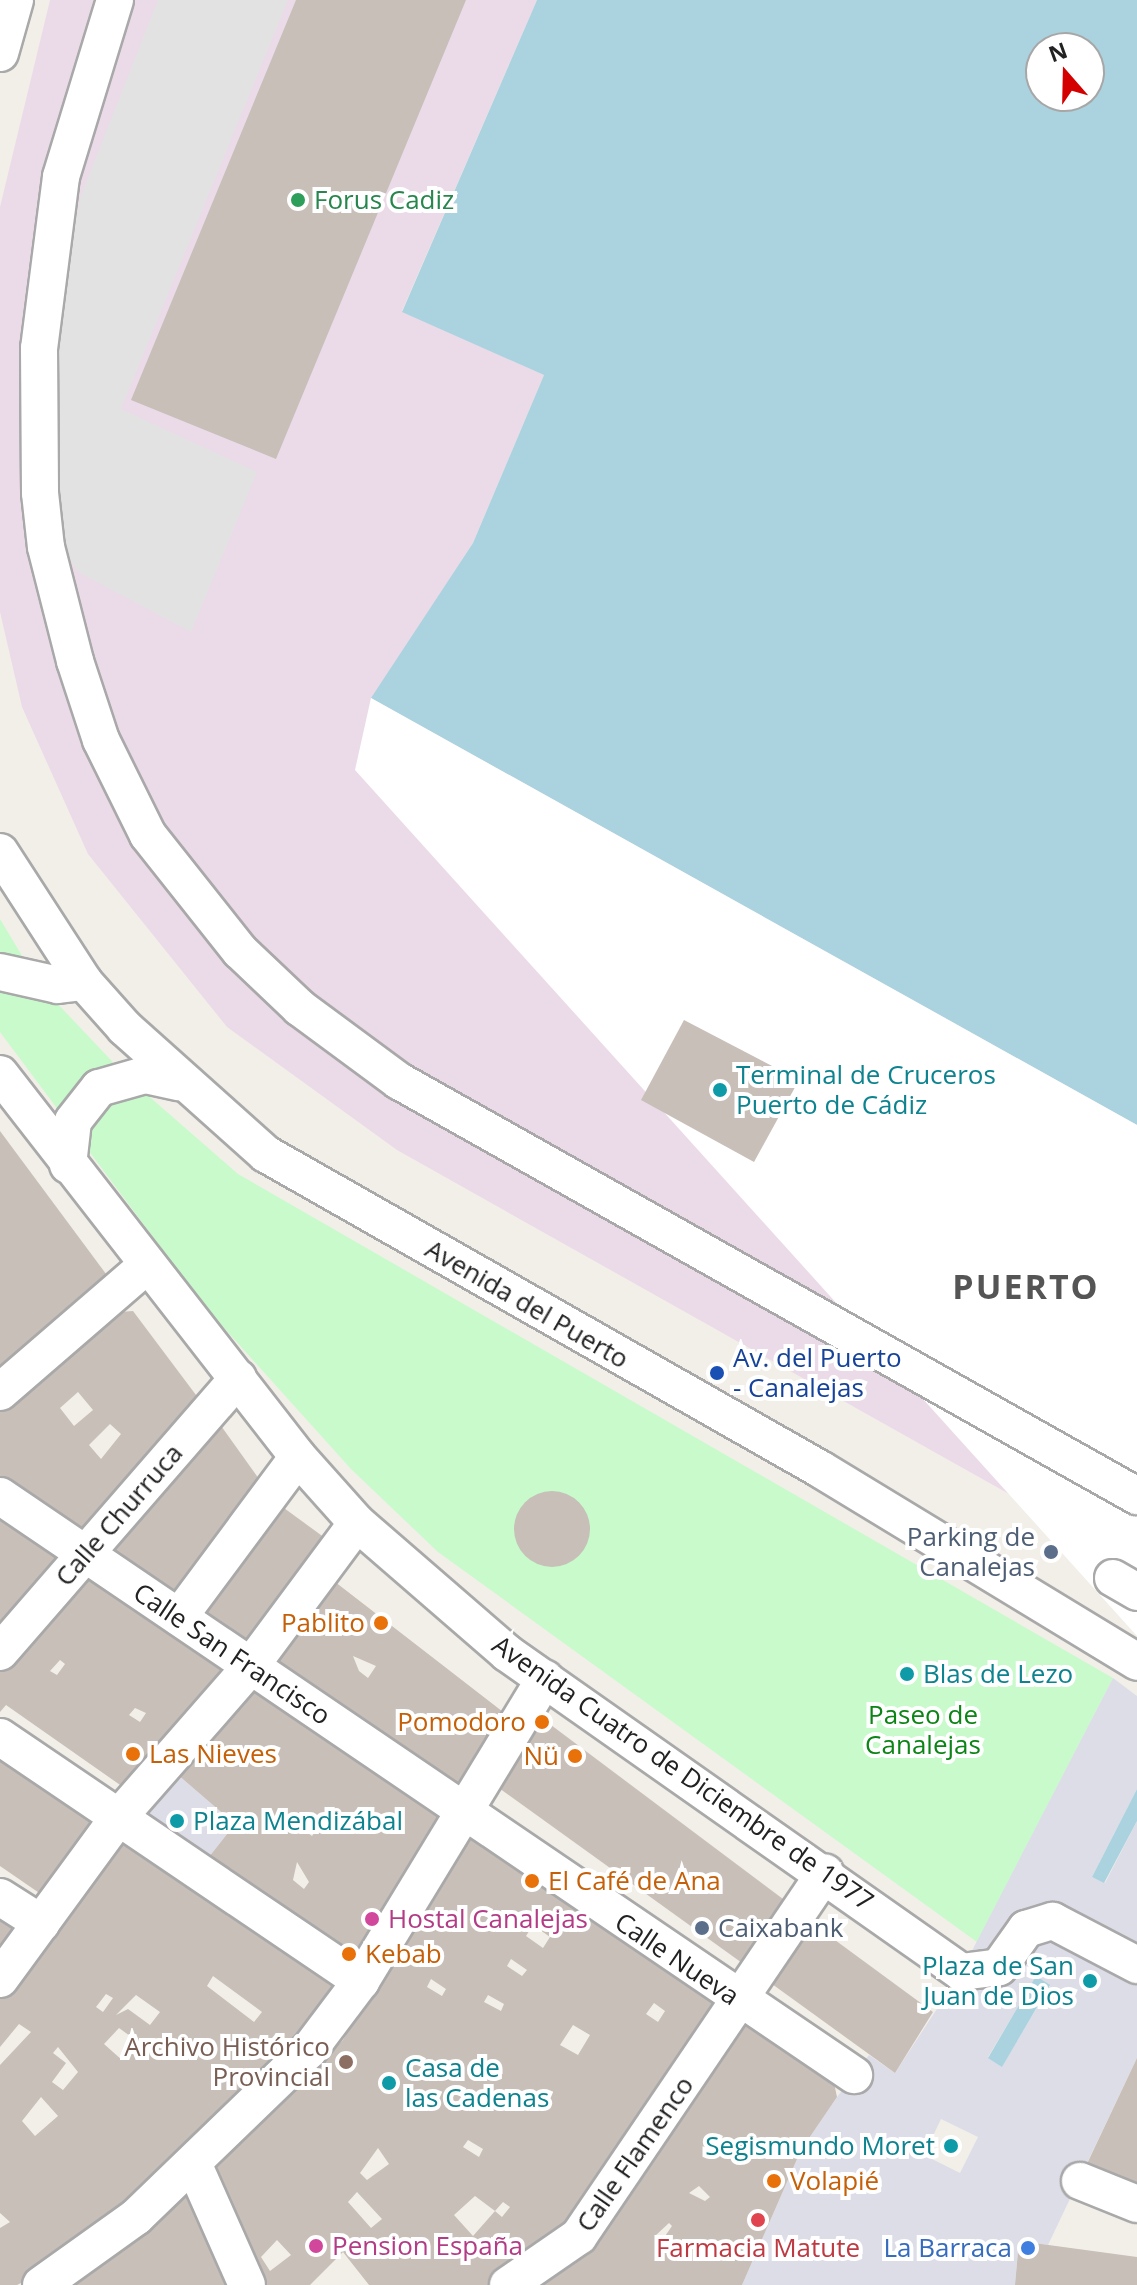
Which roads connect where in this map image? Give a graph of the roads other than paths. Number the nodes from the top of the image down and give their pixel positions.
1 (15, 0) edge
2 (115, 0) edge
3 (0, 53) edge
4 (0, 852) edge
5 (0, 972) edge
6 (84, 982) junction
7 (0, 1074) edge
8 (179, 1082) junction
9 (68, 1165) junction
10 (146, 1266) junction
11 (238, 1378) junction
12 (0, 1392) edge
13 (298, 1457) junction
14 (0, 1496) edge
15 (1137, 1496) edge
16 (357, 1523) junction
17 (85, 1555) junction
18 (179, 1617) junction
19 (0, 1652) edge
20 (1137, 1662) edge
21 (250, 1667) junction
22 (545, 1678) junction
23 (0, 1737) edge
24 (463, 1813) junction
25 (118, 1818) junction
26 (825, 1873) junction
27 (0, 1897) edge
28 (41, 1923) junction
29 (1137, 1965) edge
30 (0, 1979) edge
31 (361, 1981) junction
32 (741, 2002) junction
33 (854, 2075) dead end
34 (193, 2163) junction
35 (1080, 2181) dead end
36 (1137, 2204) edge
37 (41, 2285) edge
38 (247, 2285) edge
39 (508, 2285) edge

1 - 3 street
2 - 15 street
4 - 6 street, Avenida del Puerto
5 - 6 street
6 - 8 street, Avenida del Puerto
7 - 9 street, Avenida Cuatro de Diciembre de 1977
8 - 9 street
8 - 20 street, Avenida del Puerto
9 - 10 street, Avenida Cuatro de Diciembre de 1977
10 - 11 street, Avenida Cuatro de Diciembre de 1977
10 - 12 street
11 - 13 street, Avenida Cuatro de Diciembre de 1977
11 - 17 street, Calle Churruca
13 - 16 street, Avenida Cuatro de Diciembre de 1977
13 - 18 street
14 - 17 street, Calle San Francisco
16 - 21 street
16 - 22 street, Avenida Cuatro de Diciembre de 1977
17 - 18 street, Calle San Francisco
17 - 19 street, Calle Churruca
18 - 21 street, Calle San Francisco
21 - 24 street, Calle San Francisco
21 - 25 street
22 - 24 street
22 - 26 street, Avenida Cuatro de Diciembre de 1977
23 - 25 street
24 - 31 street
24 - 32 street, Calle Nueva
25 - 28 street
25 - 31 street
26 - 29 street, Avenida Cuatro de Diciembre de 1977
26 - 32 street, Calle Flamenco
27 - 28 street
28 - 30 street
31 - 34 street
32 - 33 street, Calle Nueva
32 - 39 street, Calle Flamenco
34 - 37 street
34 - 38 street
35 - 36 street

